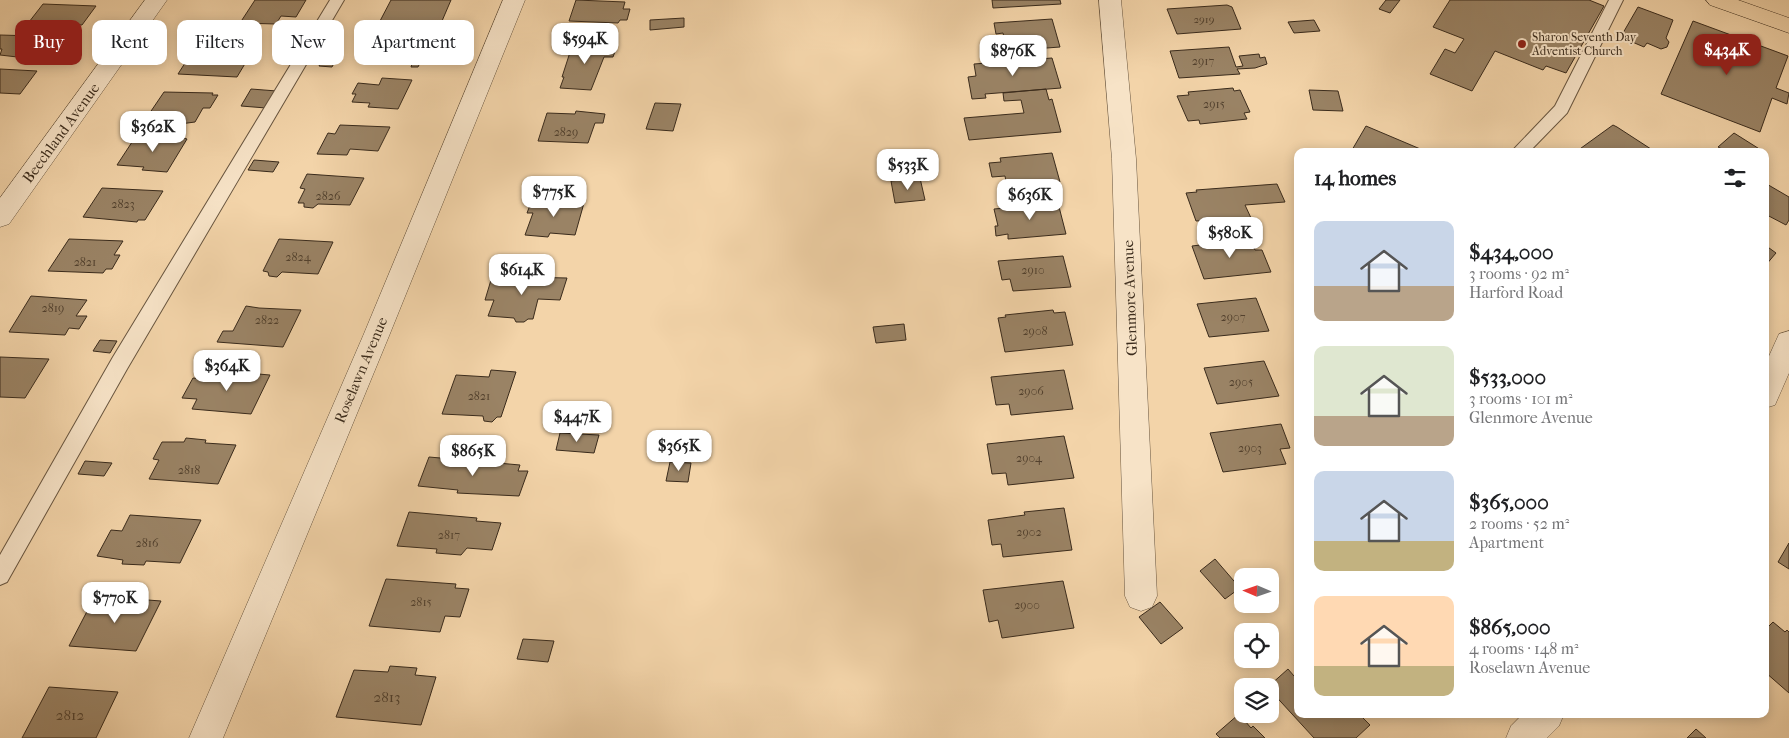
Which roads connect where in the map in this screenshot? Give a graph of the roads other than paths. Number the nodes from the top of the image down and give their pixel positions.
1 (156, 0) edge
2 (337, 0) edge
3 (514, 0) edge
4 (1110, 0) edge
5 (1616, 0) edge
6 (1717, 0) edge
7 (1789, 26) edge
8 (1523, 148) edge
9 (0, 217) edge
10 (1789, 342) edge
11 (1769, 387) edge
12 (0, 575) edge
13 (1141, 596) dead end
14 (1543, 718) edge
15 (206, 738) edge
16 (1523, 738) edge

1 - 9 street, Beechland Avenue
2 - 12 lane
3 - 15 street, Roselawn Avenue
4 - 13 street, Glenmore Avenue
5 - 8 lane
6 - 7 main road
10 - 11 street
14 - 16 street

